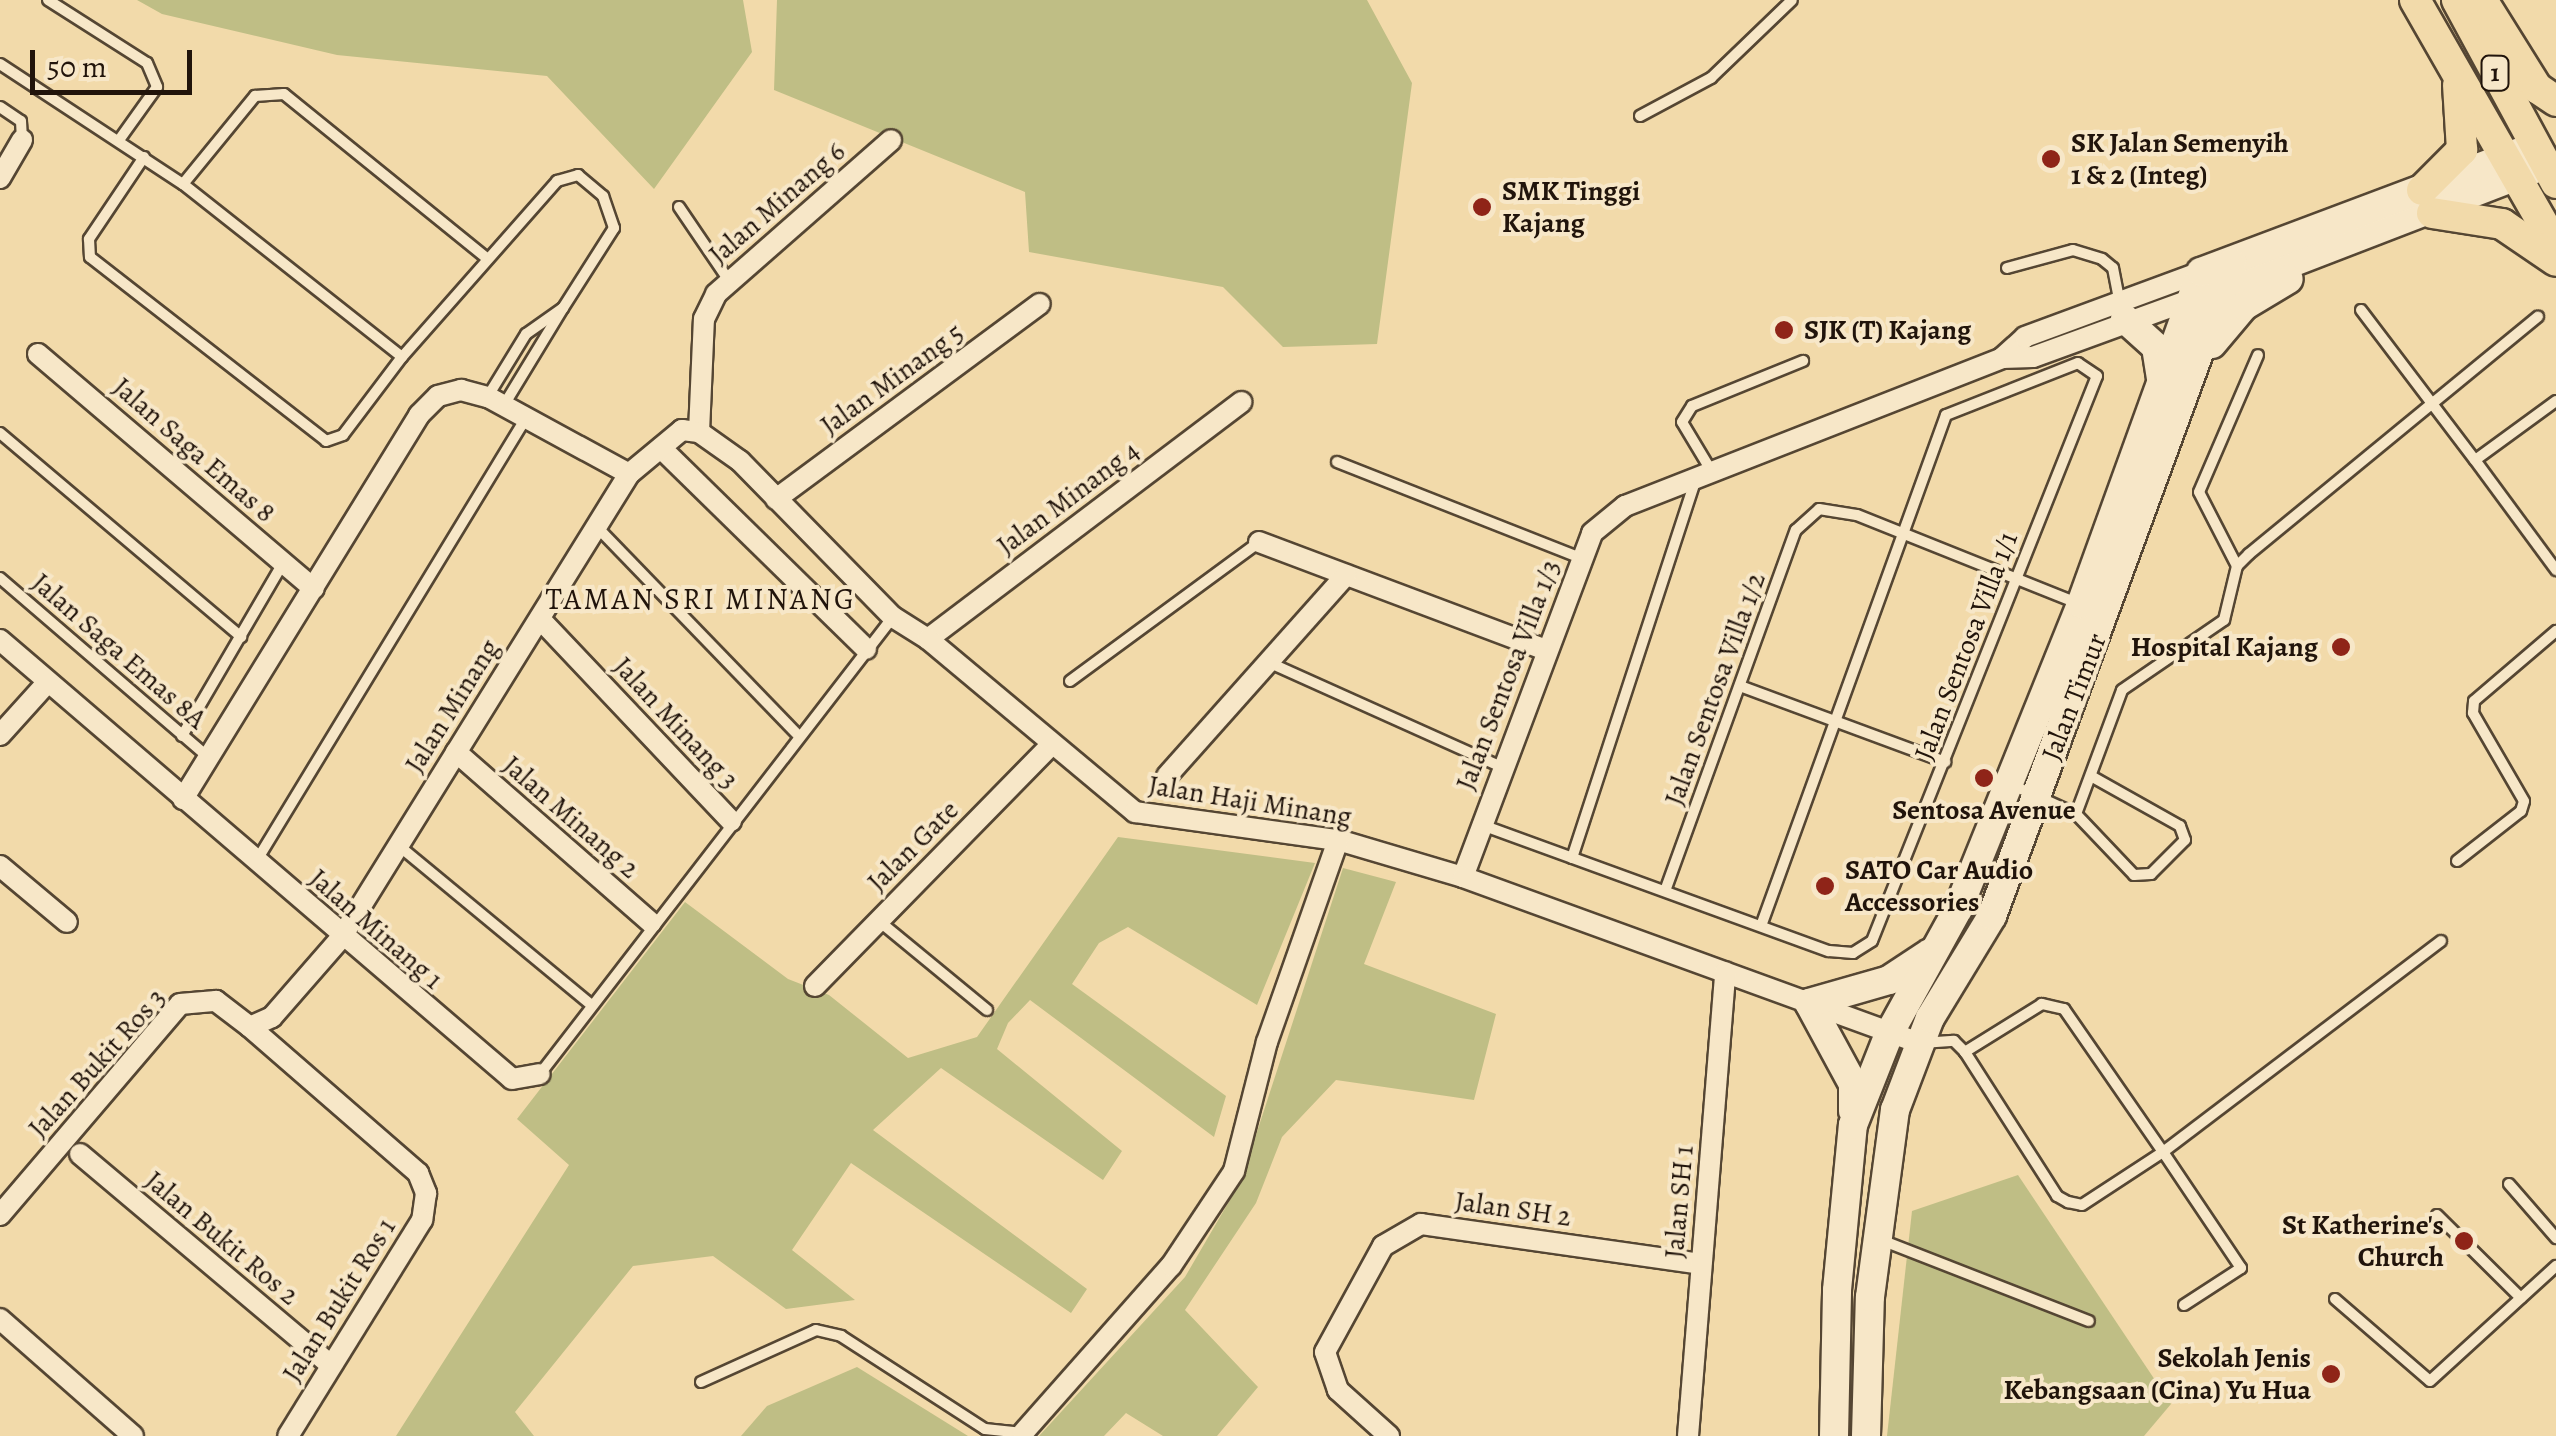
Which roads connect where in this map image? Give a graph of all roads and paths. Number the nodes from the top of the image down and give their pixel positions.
1 (48, 0) edge
2 (1792, 0) edge
3 (2415, 0) edge
4 (2456, 0) edge
5 (2482, 0) edge
6 (0, 64) edge
7 (2456, 73) junction
8 (2556, 101) edge
9 (0, 107) edge
10 (1640, 116) dead end
11 (22, 140) joint
12 (118, 140) junction
13 (891, 140) dead end
14 (144, 156) junction
15 (2549, 159) edge
16 (2508, 165) junction
17 (0, 178) edge
18 (183, 184) junction
19 (2427, 202) junction
20 (679, 207) dead end
21 (2556, 246) edge
22 (2311, 257) junction
23 (488, 258) junction
24 (2556, 261) edge
25 (2007, 268) dead end
26 (2229, 276) junction
27 (728, 279) junction
28 (2198, 285) junction
29 (1040, 304) dead end
30 (563, 308) junction
31 (2122, 310) junction
32 (2361, 310) dead end
33 (2538, 317) dead end
34 (38, 354) dead end
35 (2258, 355) dead end
36 (402, 357) junction
37 (1804, 361) dead end
38 (2198, 362) junction
39 (2162, 386) junction
40 (496, 401) junction
41 (2556, 401) edge
42 (1241, 402) dead end
43 (2429, 404) junction
44 (526, 418) junction
45 (691, 431) junction
46 (0, 433) edge
47 (660, 448) junction
48 (2475, 460) junction
49 (1337, 462) dead end
50 (629, 474) junction
51 (1704, 474) junction
52 (776, 499) junction
53 (598, 528) junction
54 (1904, 534) junction
55 (1258, 542) joint
56 (1582, 558) junction
57 (283, 562) junction
58 (2238, 566) junction
59 (2556, 570) edge
60 (1346, 575) junction
61 (0, 578) edge
62 (2016, 578) junction
63 (314, 588) junction
64 (2081, 604) junction
65 (892, 617) junction
66 (540, 619) junction
67 (2556, 631) edge
68 (241, 636) junction
69 (928, 639) junction
70 (0, 640) edge
71 (866, 649) junction
72 (1546, 650) junction
73 (1268, 662) junction
74 (1070, 681) dead end
75 (47, 683) junction
76 (1740, 686) junction
77 (1834, 721) junction
78 (797, 734) junction
79 (0, 735) edge
80 (182, 736) junction
81 (1051, 745) junction
82 (456, 752) junction
83 (209, 758) junction
84 (1945, 762) junction
85 (1502, 767) junction
86 (1166, 776) dead end
87 (2092, 776) junction
88 (2007, 783) junction
89 (2036, 796) junction
90 (183, 799) junction
91 (2076, 814) junction
92 (731, 822) junction
93 (1482, 825) junction
94 (1338, 840) junction
95 (398, 845) junction
96 (1572, 858) junction
97 (257, 861) junction
98 (2457, 861) dead end
99 (0, 866) edge
100 (1463, 877) junction
101 (1665, 891) junction
102 (879, 920) junction
103 (68, 922) dead end
104 (651, 922) junction
105 (1760, 926) junction
106 (341, 938) junction
107 (2441, 940) dead end
108 (1936, 950) junction
109 (1726, 972) junction
110 (814, 986) dead end
111 (1808, 1003) junction
112 (590, 1004) junction
113 (987, 1010) dead end
114 (272, 1017) junction
115 (250, 1026) junction
116 (1889, 1034) junction
117 (267, 1041) junction
118 (1918, 1043) junction
119 (1965, 1052) junction
120 (540, 1074) joint
121 (1853, 1125) junction
122 (2163, 1152) junction
123 (80, 1154) dead end
124 (2509, 1184) dead end
125 (2437, 1215) dead end
126 (0, 1216) edge
127 (1876, 1238) junction
128 (2556, 1238) edge
129 (1701, 1264) junction
130 (2556, 1266) edge
131 (2521, 1298) junction
132 (2336, 1299) dead end
133 (2184, 1305) dead end
134 (0, 1319) edge
135 (2089, 1321) dead end
136 (328, 1364) junction
137 (701, 1382) dead end
138 (1023, 1433) joint
139 (134, 1436) edge
140 (288, 1436) edge
141 (1388, 1436) edge
142 (1688, 1436) edge
143 (1834, 1436) edge
144 (1866, 1436) edge

1 - 12 lane
2 - 10 lane
3 - 7 main road, 1
4 - 15 main road, 1
5 - 8 main road
6 - 12 lane
7 - 16 main road, 1
7 - 19 main road
9 - 11 lane
11 - 17 street
12 - 14 lane
13 - 27 street, Jalan Minang 6
14 - 18 lane
14 - 36 lane
15 - 16 main road
16 - 19 main road
16 - 21 main road, 1
18 - 23 lane
18 - 36 lane
19 - 22 main road
19 - 24 main road
19 - 26 main road
20 - 27 lane
22 - 26 main road
22 - 38 main road
23 - 30 lane
23 - 36 lane
25 - 31 lane
26 - 28 main road
26 - 38 main road, Jalan Timur
27 - 45 street, Jalan Minang 6
28 - 31 street
28 - 39 main road, Jalan Timur
29 - 52 street, Jalan Minang 5
30 - 40 lane
30 - 40 lane
31 - 39 main road
31 - 51 street
32 - 43 lane
33 - 43 lane
34 - 57 street, Jalan Saga Emas 8
35 - 58 lane
37 - 51 lane
38 - 89 main road, Jalan Timur
39 - 64 main road, Jalan Timur
40 - 44 street
40 - 63 street
41 - 48 lane
42 - 69 street, Jalan Minang 4
43 - 48 lane
43 - 58 lane
44 - 50 street
44 - 97 lane
45 - 47 street, Jalan Minang
45 - 52 street, Jalan Haji Minang
46 - 68 lane
47 - 50 street, Jalan Minang
47 - 71 street
48 - 59 lane
49 - 56 lane
50 - 53 street, Jalan Minang
51 - 56 street, Jalan Sentosa Villa 1/3
51 - 96 lane
52 - 65 street, Jalan Haji Minang
53 - 66 street, Jalan Minang
53 - 78 lane
54 - 62 lane
54 - 62 lane, Jalan Sentosa Villa 1/1
54 - 76 lane, Jalan Sentosa Villa 1/2
54 - 77 lane
55 - 60 street
55 - 74 lane
56 - 72 street, Jalan Sentosa Villa 1/3
57 - 63 street, Jalan Saga Emas 8
57 - 68 lane
58 - 87 lane
60 - 72 street
60 - 73 street
61 - 80 lane, Jalan Saga Emas 8A
62 - 64 lane
62 - 84 lane, Jalan Sentosa Villa 1/1
63 - 83 street
64 - 88 main road, Jalan Timur
65 - 69 street, Jalan Haji Minang
65 - 71 lane
66 - 82 street, Jalan Minang
66 - 92 street, Jalan Minang 3
67 - 98 lane
68 - 80 lane
69 - 81 street, Jalan Haji Minang
70 - 75 street, Jalan Minang 1
71 - 78 lane
72 - 85 street, Jalan Sentosa Villa 1/3
73 - 85 lane
73 - 86 street
75 - 79 street
75 - 90 street, Jalan Minang 1
76 - 77 lane
76 - 101 lane, Jalan Sentosa Villa 1/2
77 - 84 lane
77 - 105 lane
78 - 92 lane
80 - 83 lane, Jalan Saga Emas 8A
81 - 94 street, Jalan Haji Minang
81 - 102 street, Jalan Gate
82 - 95 street, Jalan Minang
82 - 104 street, Jalan Minang 2
83 - 90 street
84 - 105 lane, Jalan Sentosa Villa 1/1
85 - 93 street, Jalan Sentosa Villa 1/3
87 - 91 lane
87 - 91 lane
88 - 89 lane
88 - 108 main road, Jalan Timur
89 - 91 lane
89 - 118 main road, Jalan Timur
90 - 97 street, Jalan Minang 1
92 - 104 lane
93 - 96 lane
93 - 100 street, Jalan Sentosa Villa 1/3
94 - 100 street, Jalan Haji Minang
94 - 138 street
95 - 106 street, Jalan Minang
95 - 112 lane
96 - 101 lane
97 - 106 street, Jalan Minang 1
99 - 103 street
100 - 109 street, Jalan Haji Minang
101 - 105 lane
102 - 110 street, Jalan Gate
102 - 113 lane
104 - 112 lane
106 - 114 street, Jalan Minang
106 - 120 street, Jalan Minang 1
107 - 122 lane
108 - 111 main road
108 - 116 main road, Jalan Timur
109 - 111 street, Jalan Haji Minang
109 - 129 street, Jalan SH 1
111 - 116 street, Jalan Haji Minang
111 - 121 main road
112 - 120 lane
114 - 115 street, Jalan Minang
114 - 117 street, Jalan Minang
115 - 117 street, Jalan Bukit Ros 1
115 - 126 street, Jalan Bukit Ros 3
116 - 118 street, Jalan Haji Minang
116 - 121 main road, Jalan Timur
117 - 136 street, Jalan Bukit Ros 1
118 - 119 lane
118 - 127 main road, Jalan Timur
119 - 122 lane
119 - 122 lane
121 - 143 main road, Jalan Timur
122 - 133 lane
123 - 136 street, Jalan Bukit Ros 2
124 - 128 lane
125 - 131 lane
127 - 135 lane
127 - 144 main road, Jalan Timur
129 - 141 street, Jalan SH 2
129 - 142 street, Jalan SH 1
130 - 131 lane
131 - 132 lane
134 - 139 street
136 - 140 street, Jalan Bukit Ros 1
137 - 138 lane

